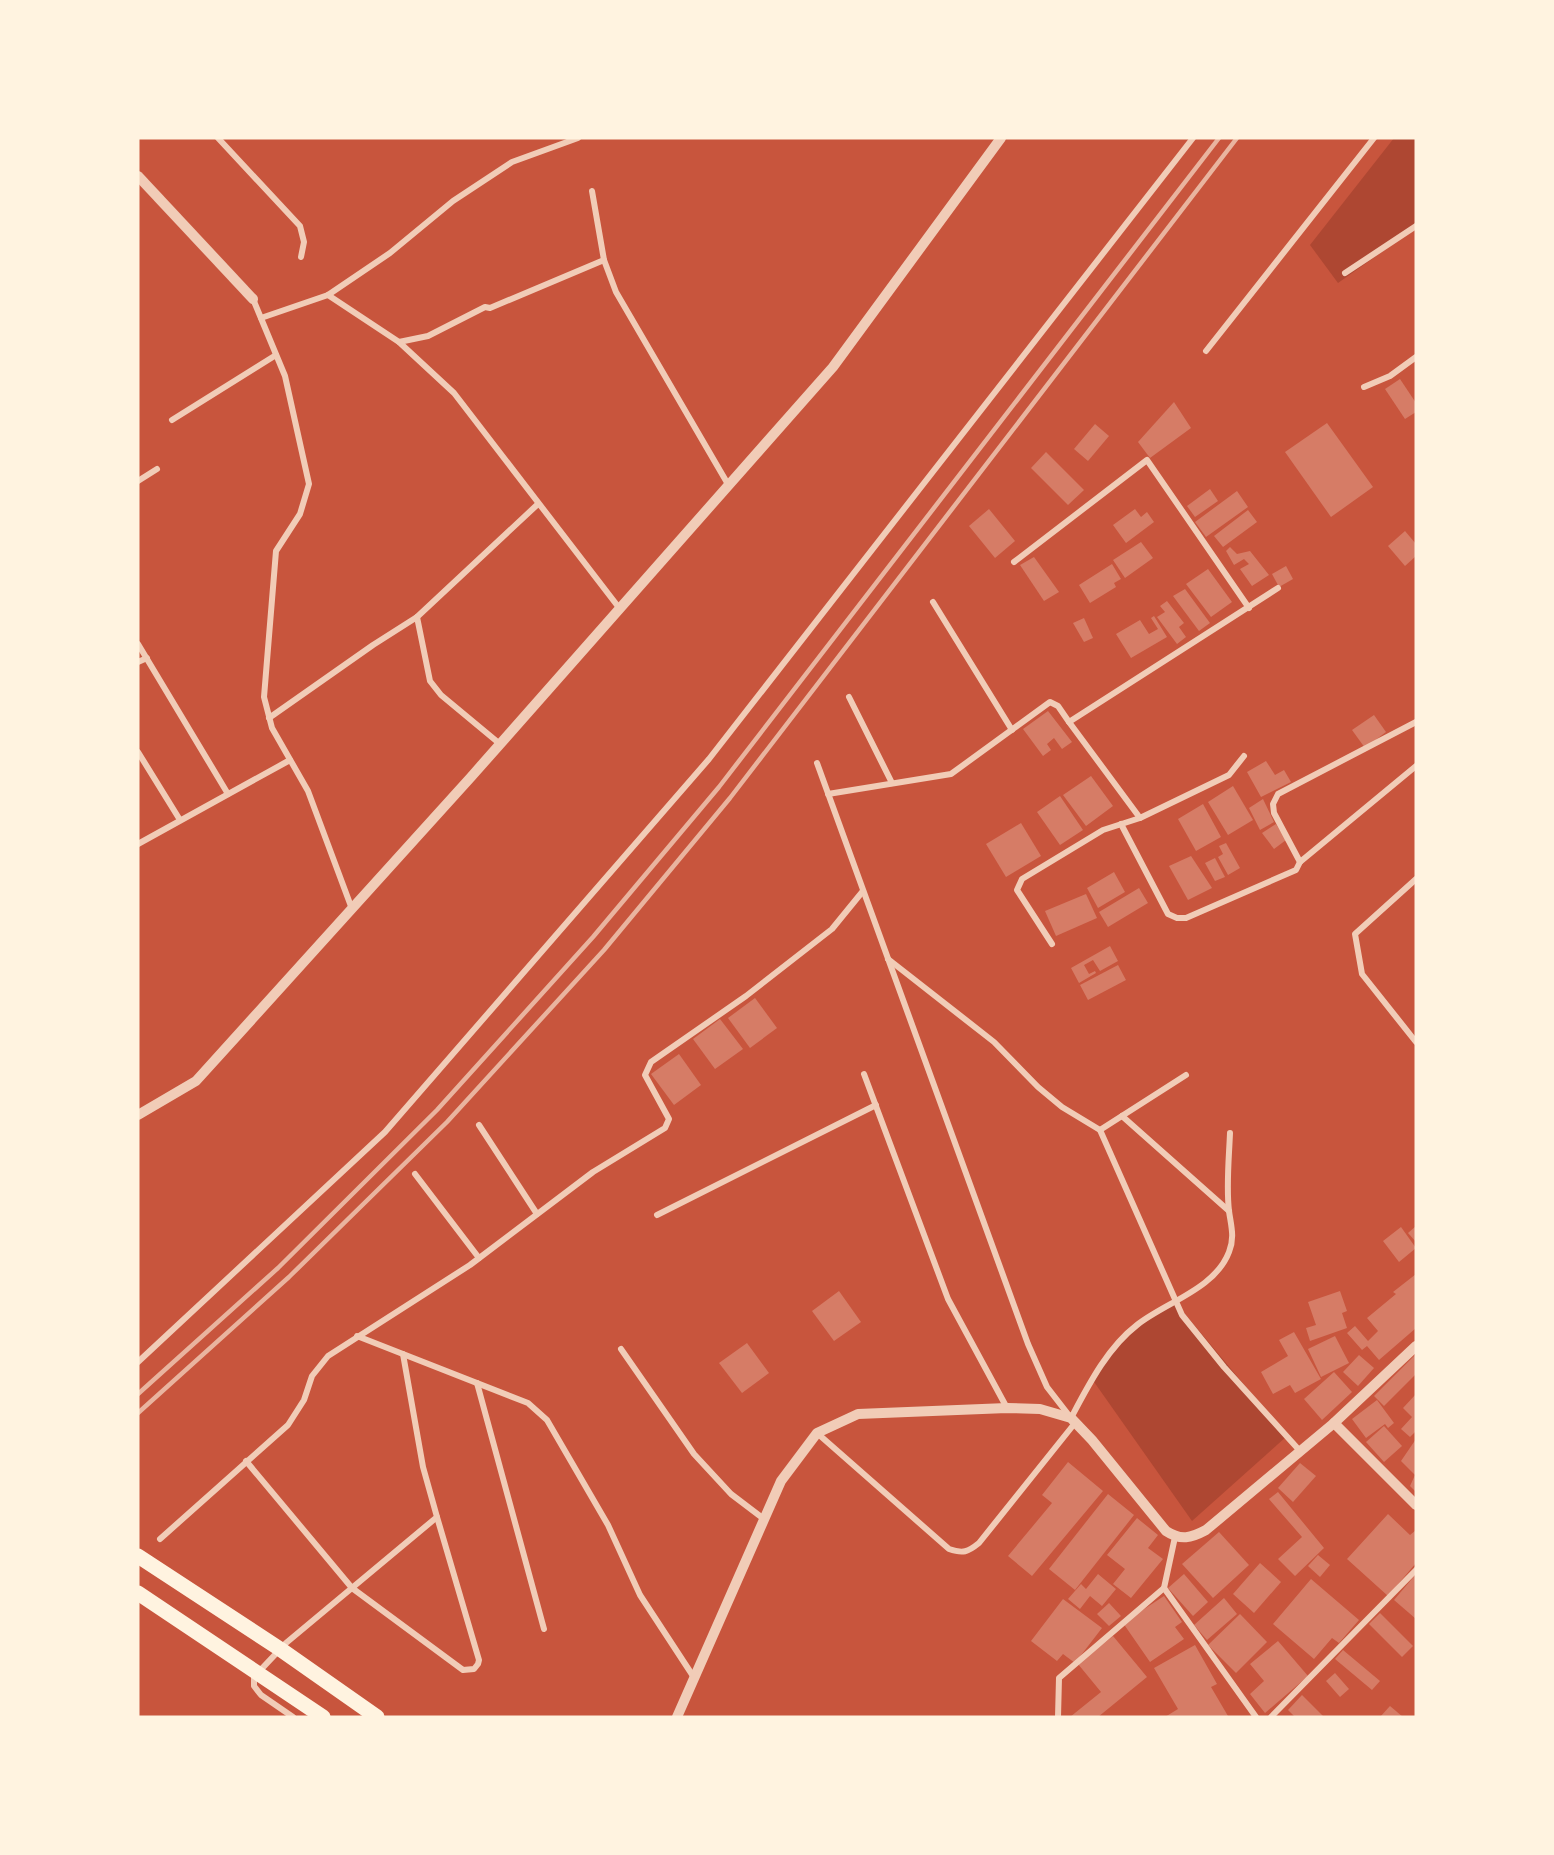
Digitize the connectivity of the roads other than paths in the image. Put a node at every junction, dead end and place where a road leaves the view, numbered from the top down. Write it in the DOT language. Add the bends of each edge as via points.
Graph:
graph roads {
  1 [pos="218,138"];
  2 [pos="1001,138"];
  3 [pos="1193,138"];
  4 [pos="1374,138"];
  5 [pos="573,139"];
  6 [pos="138,176"];
  7 [pos="592,191"];
  8 [pos="1416,226"];
  9 [pos="301,257"];
  10 [pos="604,260"];
  11 [pos="1345,273"];
  12 [pos="328,295"];
  13 [pos="253,299"];
  14 [pos="261,318"];
  15 [pos="399,342"];
  16 [pos="1206,351"];
  17 [pos="276,355"];
  18 [pos="1416,357"];
  19 [pos="1364,387"];
  20 [pos="172,420"];
  21 [pos="157,469"];
  22 [pos="138,481"];
  23 [pos="729,486"];
  24 [pos="538,504"];
  25 [pos="1014,562"];
  26 [pos="1278,588"];
  27 [pos="933,602"];
  28 [pos="1249,608"];
  29 [pos="620,609"];
  30 [pos="417,617"];
  31 [pos="138,644"];
  32 [pos="147,658"];
  33 [pos="138,662"];
  34 [pos="849,697"];
  35 [pos="269,718"];
  36 [pos="1069,722"];
  37 [pos="1416,722"];
  38 [pos="1012,730"];
  39 [pos="500,744"];
  40 [pos="138,752"];
  41 [pos="1244,756"];
  42 [pos="290,760"];
  43 [pos="817,763"];
  44 [pos="1416,766"];
  45 [pos="891,783"];
  46 [pos="228,794"];
  47 [pos="828,794"];
  48 [pos="1140,818"];
  49 [pos="180,820"];
  50 [pos="1121,824"];
  51 [pos="138,844"];
  52 [pos="1300,862"];
  53 [pos="1416,879"];
  54 [pos="863,891"];
  55 [pos="352,909"];
  56 [pos="1052,944"];
  57 [pos="887,959"];
  58 [pos="1416,1042"];
  59 [pos="864,1074"];
  60 [pos="1186,1075"];
  61 [pos="876,1105"];
  62 [pos="138,1115"];
  63 [pos="1122,1116"];
  64 [pos="478,1125"];
  65 [pos="1100,1130"];
  66 [pos="1230,1133"];
  67 [pos="415,1174"];
  68 [pos="1229,1212"];
  69 [pos="537,1214"];
  70 [pos="657,1215"];
  71 [pos="479,1258"];
  72 [pos="1176,1302"];
  73 [pos="357,1336"];
  74 [pos="1416,1346"];
  75 [pos="621,1349"];
  76 [pos="403,1354"];
  77 [pos="138,1362"];
  78 [pos="477,1383"];
  79 [pos="1007,1408"];
  80 [pos="1073,1420"];
  81 [pos="1334,1424"];
  82 [pos="817,1433"];
  83 [pos="1300,1451"];
  84 [pos="246,1461"];
  85 [pos="1416,1505"];
  86 [pos="437,1516"];
  87 [pos="765,1520"];
  88 [pos="1175,1538"];
  89 [pos="160,1539"];
  90 [pos="138,1556"];
  91 [pos="1416,1570"];
  92 [pos="352,1588"];
  93 [pos="1164,1588"];
  94 [pos="138,1593"];
  95 [pos="544,1629"];
  96 [pos="693,1676"];
  97 [pos="293,1717"];
  98 [pos="323,1717"];
  99 [pos="377,1717"];
  100 [pos="677,1717"];
  101 [pos="1058,1717"];
  102 [pos="1256,1717"];
  103 [pos="1271,1717"];
  1 -- 9 [label="street" via="300,226 304,242"];
  2 -- 23 [label="street" via="833,368"];
  3 -- 77 [label="street" via="709,759 385,1132"];
  4 -- 16 [label="street"];
  5 -- 12 [label="street" via="512,162"];
  6 -- 13 [label="street"];
  7 -- 10 [label="street"];
  8 -- 11 [label="street"];
  10 -- 15 [label="street" via="485,307 428,336"];
  10 -- 23 [label="street" via="616,292"];
  12 -- 14 [label="street"];
  12 -- 15 [label="street"];
  13 -- 14 [label="street"];
  14 -- 17 [label="street"];
  15 -- 24 [label="street" via="454,393"];
  17 -- 20 [label="street"];
  17 -- 35 [label="street" via="285,376 309,484 300,514 276,551 264,697"];
  18 -- 19 [label="street" via="1390,376"];
  21 -- 22 [label="street"];
  23 -- 29 [label="street"];
  24 -- 29 [label="street"];
  24 -- 30 [label="street"];
  25 -- 28 [label="street" via="1147,460"];
  26 -- 28 [label="street"];
  27 -- 38 [label="street"];
  28 -- 36 [label="street"];
  29 -- 39 [label="street"];
  30 -- 35 [label="street"];
  30 -- 39 [label="street" via="430,681 441,695"];
  31 -- 32 [label="street"];
  32 -- 33 [label="street"];
  32 -- 46 [label="street"];
  34 -- 45 [label="street"];
  35 -- 42 [label="street"];
  36 -- 38 [label="street" via="1058,705 1050,702"];
  36 -- 48 [label="street"];
  37 -- 52 [label="street" via="1278,794 1274,813"];
  38 -- 45 [label="street" via="951,774"];
  39 -- 55 [label="street"];
  40 -- 49 [label="street"];
  41 -- 48 [label="street" via="1229,775"];
  42 -- 46 [label="street"];
  42 -- 55 [label="street" via="308,791"];
  43 -- 47 [label="street"];
  44 -- 52 [label="street"];
  45 -- 47 [label="street"];
  46 -- 49 [label="street"];
  47 -- 54 [label="street"];
  48 -- 50 [label="street"];
  49 -- 51 [label="street"];
  50 -- 52 [label="street" via="1168,914 1177,918 1186,918 1296,870"];
  50 -- 56 [label="street" via="1103,830 1017,885"];
  53 -- 58 [label="street" via="1355,934 1362,974"];
  54 -- 57 [label="street"];
  54 -- 69 [label="street" via="832,929 746,996 651,1062 645,1076 669,1119 665,1128 593,1172"];
  55 -- 62 [label="street" via="196,1082"];
  57 -- 65 [label="street" via="994,1042 1054,1101"];
  57 -- 80 [label="street" via="1028,1344 1047,1387"];
  59 -- 61 [label="street"];
  60 -- 63 [label="street"];
  61 -- 70 [label="street"];
  61 -- 79 [label="street" via="948,1299"];
  63 -- 65 [label="street"];
  63 -- 68 [label="street"];
  64 -- 69 [label="street"];
  65 -- 72 [label="street"];
  66 -- 68 [label="street"];
  67 -- 71 [label="street"];
  68 -- 72 [label="street" via="1234,1228 1229,1252 1217,1271"];
  69 -- 71 [label="street"];
  71 -- 73 [label="street"];
  72 -- 80 [label="street" via="1136,1325 1118,1344 1092,1379"];
  72 -- 83 [label="street" via="1224,1367"];
  73 -- 76 [label="street"];
  73 -- 84 [label="street" via="319,1365 297,1414"];
  74 -- 81 [label="street"];
  75 -- 87 [label="street" via="694,1454 731,1494"];
  76 -- 78 [label="street"];
  76 -- 86 [label="street" via="423,1467"];
  78 -- 95 [label="street"];
  78 -- 96 [label="street" via="528,1403 547,1420 608,1525 640,1595"];
  79 -- 80 [label="street" via="1040,1409"];
  79 -- 82 [label="street" via="858,1414"];
  80 -- 82 [label="street" via="979,1543 960,1553 949,1549"];
  80 -- 88 [label="street"];
  81 -- 83 [label="street"];
  81 -- 85 [label="street"];
  82 -- 87 [label="street" via="781,1480"];
  83 -- 88 [label="street" via="1206,1530 1186,1539"];
  84 -- 89 [label="street"];
  84 -- 92 [label="street"];
  86 -- 92 [label="street"];
  86 -- 92 [label="street" via="479,1659 474,1668 463,1670"];
  87 -- 96 [label="street"];
  88 -- 93 [label="street"];
  90 -- 99 [label="main road"];
  91 -- 103 [label="street"];
  92 -- 97 [label="street" via="286,1643 254,1677 254,1686 261,1695"];
  93 -- 101 [label="street" via="1059,1678"];
  93 -- 102 [label="street"];
  94 -- 98 [label="main road"];
  96 -- 100 [label="street"];
}
